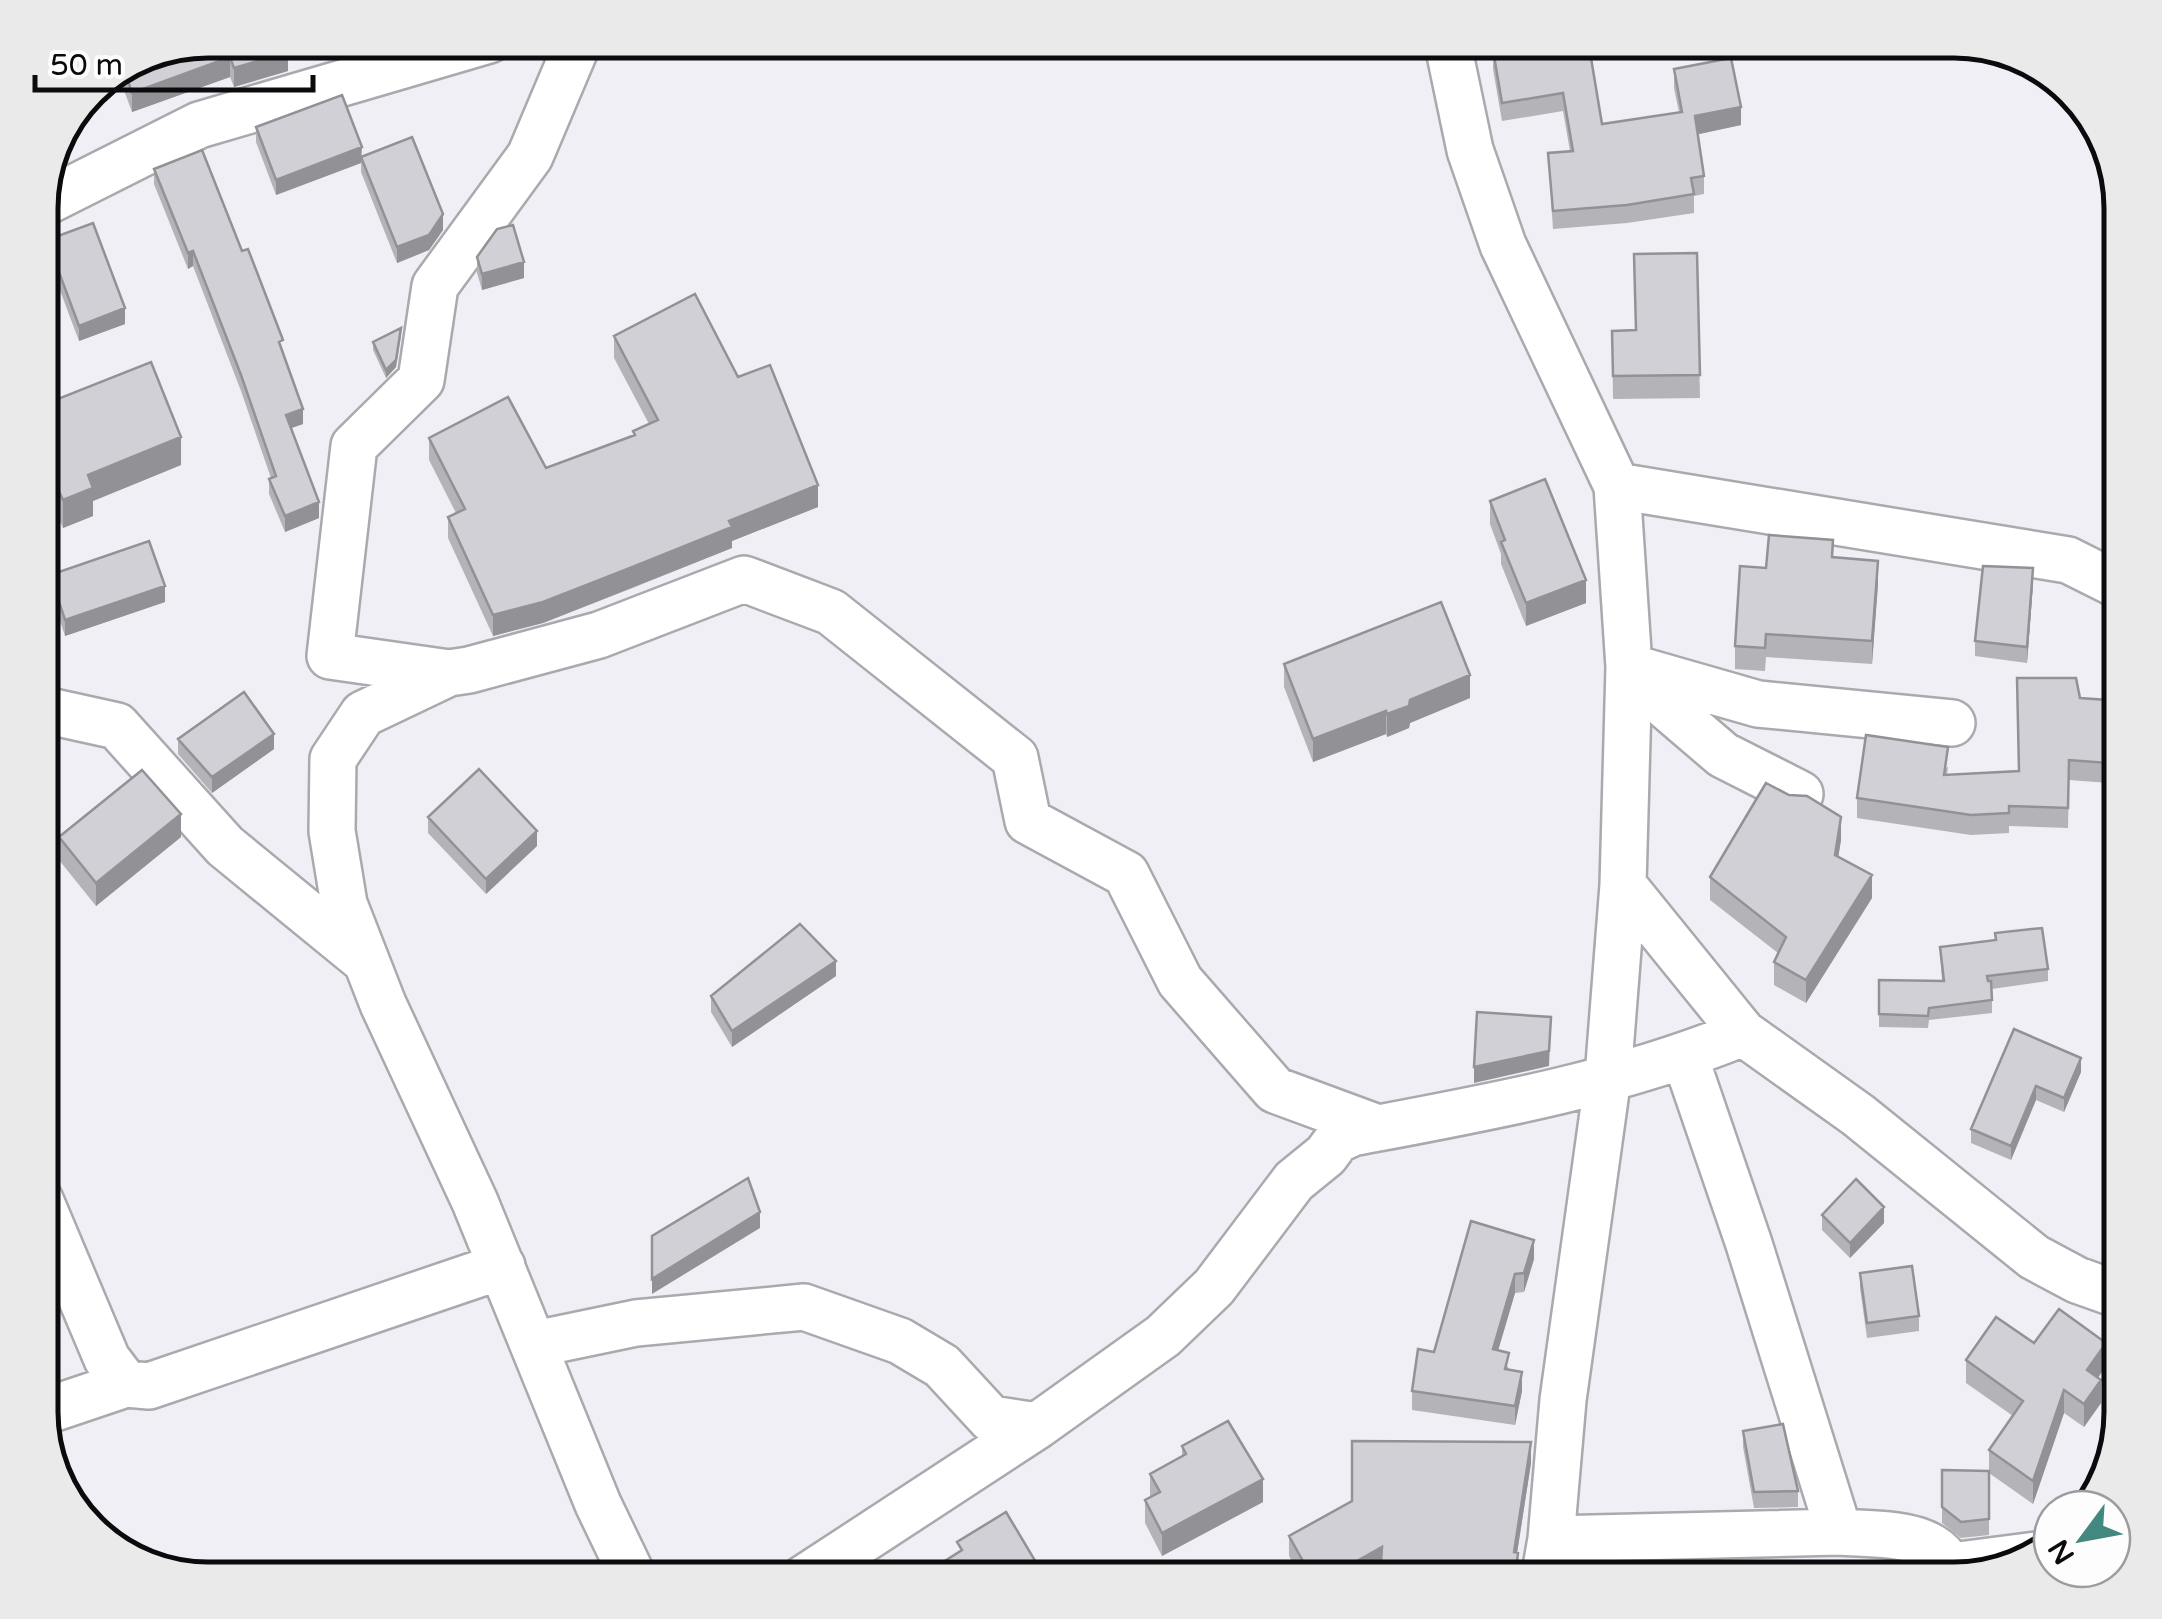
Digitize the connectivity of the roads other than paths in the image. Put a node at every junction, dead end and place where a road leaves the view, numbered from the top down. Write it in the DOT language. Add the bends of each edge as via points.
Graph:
graph roads {
  1 [pos="432,57"];
  2 [pos="571,57"];
  3 [pos="1451,57"];
  4 [pos="58,196"];
  5 [pos="1617,486"];
  6 [pos="2104,577"];
  7 [pos="1629,667"];
  8 [pos="449,672"];
  9 [pos="58,713"];
  10 [pos="1952,723"];
  11 [pos="1800,794"];
  12 [pos="1623,885"];
  13 [pos="367,962"];
  14 [pos="1742,1033"];
  15 [pos="1685,1057"];
  16 [pos="1608,1077"];
  17 [pos="1378,1128"];
  18 [pos="58,1242"];
  19 [pos="502,1266"];
  20 [pos="2104,1289"];
  21 [pos="535,1344"];
  22 [pos="126,1384"];
  23 [pos="58,1408"];
  24 [pos="1037,1426"];
  25 [pos="1839,1532"];
  26 [pos="1547,1559"];
  27 [pos="626,1562"];
  28 [pos="829,1562"];
  29 [pos="1946,1562"];
  1 -- 4 [label="street" via="200,126"];
  2 -- 8 [label="street" via="530,156 435,286 422,380 354,446 330,656"];
  3 -- 5 [label="street" via="1470,150 1504,245"];
  5 -- 6 [label="street" via="2068,560"];
  5 -- 7 [label="street"];
  7 -- 10 [label="street" via="1758,704"];
  7 -- 11 [label="street" via="1723,755"];
  7 -- 12 [label="street"];
  8 -- 13 [label="street" via="363,714 333,759 332,831 344,904"];
  8 -- 17 [label="street" via="599,635 744,579 831,612 1016,758 1028,821 1126,874 1180,981 1276,1090"];
  9 -- 13 [label="street" via="117,726 225,846"];
  12 -- 14 [label="street"];
  12 -- 16 [label="street"];
  13 -- 19 [label="street"];
  14 -- 15 [label="street"];
  14 -- 20 [label="street" via="1858,1115 2034,1257"];
  15 -- 16 [label="street"];
  15 -- 25 [label="street"];
  16 -- 17 [label="street"];
  16 -- 26 [label="street"];
  17 -- 24 [label="street" via="1337,1140 1294,1181 1214,1287 1163,1336"];
  18 -- 22 [label="street" via="108,1359"];
  19 -- 21 [label="street"];
  19 -- 22 [label="street" via="149,1386"];
  21 -- 24 [label="street" via="636,1323 804,1307 900,1342 942,1366 991,1418"];
  21 -- 27 [label="street"];
  22 -- 23 [label="street"];
  24 -- 28 [label="street"];
  25 -- 26 [label="street"];
  25 -- 29 [label="street" via="1912,1538 1938,1548"];
}
